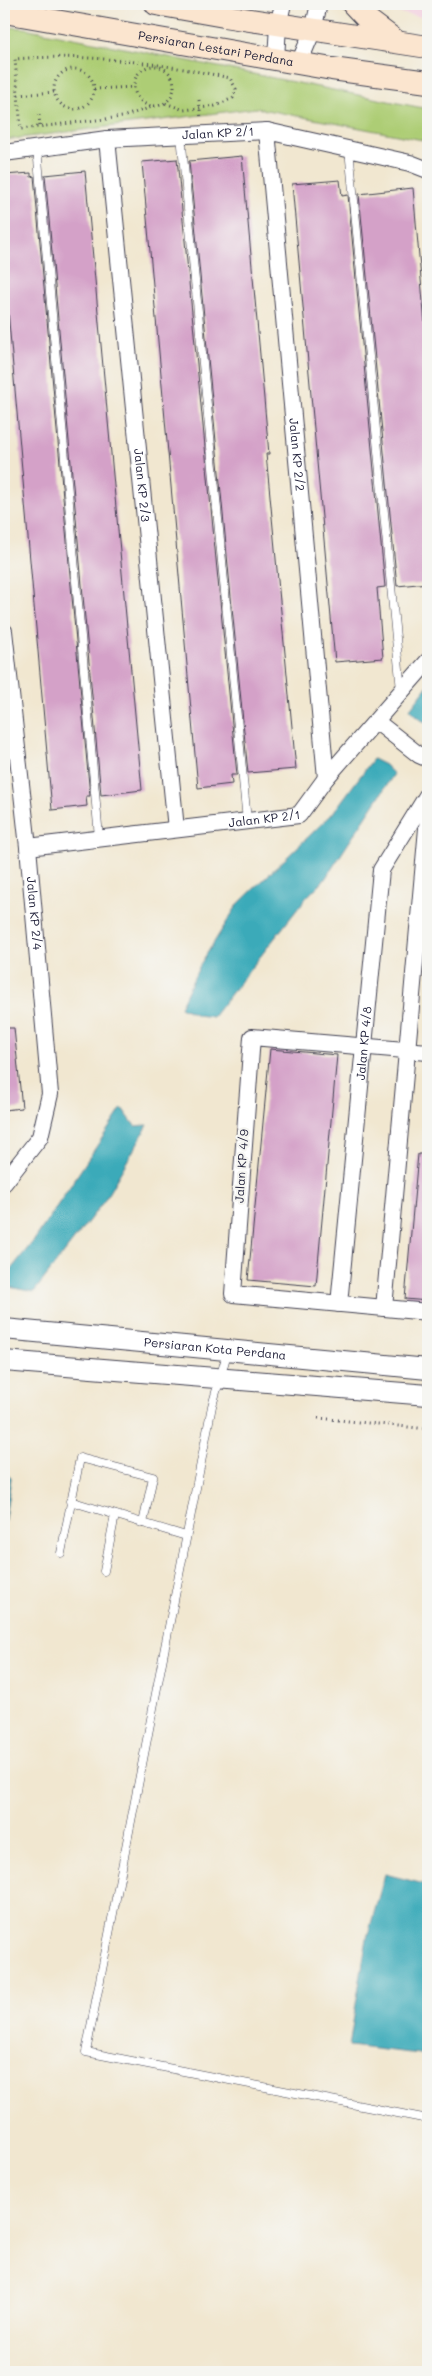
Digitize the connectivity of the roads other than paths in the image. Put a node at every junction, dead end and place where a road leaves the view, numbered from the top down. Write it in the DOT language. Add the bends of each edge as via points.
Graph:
graph roads {
  1 [pos="156,4"];
  2 [pos="247,4"];
  3 [pos="318,4"];
  4 [pos="353,4"];
  5 [pos="15,9"];
  6 [pos="280,14"];
  7 [pos="224,16"];
  8 [pos="312,30"];
  9 [pos="400,43"];
  10 [pos="428,47"];
  11 [pos="276,59"];
  12 [pos="298,63"];
  13 [pos="428,82"];
  14 [pos="267,131"];
  15 [pos="181,135"];
  16 [pos="107,139"];
  17 [pos="37,148"];
  18 [pos="349,149"];
  19 [pos="4,153"];
  20 [pos="428,170"];
  21 [pos="4,631"];
  22 [pos="428,661"];
  23 [pos="401,693"];
  24 [pos="377,722"];
  25 [pos="428,759"];
  26 [pos="326,778"];
  27 [pos="428,794"];
  28 [pos="428,817"];
  29 [pos="247,821"];
  30 [pos="176,830"];
  31 [pos="99,837"];
  32 [pos="28,847"];
  33 [pos="364,1046"];
  34 [pos="406,1050"];
  35 [pos="428,1052"];
  36 [pos="4,1183"];
  37 [pos="339,1304"];
  38 [pos="384,1308"];
  39 [pos="428,1312"];
  40 [pos="4,1328"];
  41 [pos="228,1350"];
  42 [pos="4,1361"];
  43 [pos="428,1369"];
  44 [pos="221,1377"];
  45 [pos="428,1394"];
  46 [pos="70,1501"];
  47 [pos="115,1515"];
  48 [pos="143,1523"];
  49 [pos="186,1536"];
  50 [pos="61,1553"];
  51 [pos="104,1571"];
  52 [pos="428,2119"];
  1 -- 7 [label="main road"];
  2 -- 7 [label="main road"];
  3 -- 8 [label="street"];
  4 -- 9 [label="main road" via="368,20"];
  5 -- 11 [label="main road, Persiaran Lestari Perdana"];
  6 -- 7 [label="main road"];
  6 -- 8 [label="main road"];
  6 -- 11 [label="street"];
  8 -- 9 [label="main road"];
  8 -- 12 [label="street"];
  9 -- 10 [label="main road"];
  11 -- 12 [label="main road, Persiaran Lestari Perdana"];
  12 -- 13 [label="main road, Persiaran Lestari Perdana"];
  14 -- 15 [label="street, Jalan KP 2/1"];
  14 -- 18 [label="street, Jalan KP 2/1"];
  14 -- 26 [label="street, Jalan KP 2/2"];
  15 -- 16 [label="street, Jalan KP 2/1"];
  15 -- 29 [label="lane"];
  16 -- 17 [label="street, Jalan KP 2/1"];
  16 -- 30 [label="street, Jalan KP 2/3"];
  17 -- 19 [label="street, Jalan KP 2/1"];
  17 -- 31 [label="lane"];
  18 -- 20 [label="street, Jalan KP 2/1"];
  18 -- 23 [label="lane"];
  21 -- 32 [label="street, Jalan KP 2/4"];
  22 -- 23 [label="street, Jalan KP 2/1"];
  23 -- 24 [label="street, Jalan KP 2/1"];
  24 -- 25 [label="street"];
  24 -- 26 [label="street, Jalan KP 2/1"];
  26 -- 29 [label="street, Jalan KP 2/1" via="299,815"];
  27 -- 33 [label="street, Jalan KP 4/8" via="381,870"];
  28 -- 34 [label="street"];
  29 -- 30 [label="street, Jalan KP 2/1"];
  30 -- 31 [label="street, Jalan KP 2/1"];
  31 -- 32 [label="street, Jalan KP 2/1"];
  32 -- 36 [label="street, Jalan KP 2/4" via="50,1094 40,1137"];
  33 -- 34 [label="street"];
  33 -- 37 [label="street, Jalan KP 4/8"];
  33 -- 37 [label="street, Jalan KP 4/9" via="252,1037 233,1294"];
  34 -- 35 [label="street"];
  34 -- 38 [label="street"];
  37 -- 38 [label="street"];
  38 -- 39 [label="street"];
  40 -- 41 [label="street, Persiaran Kota Perdana"];
  41 -- 43 [label="street, Persiaran Kota Perdana"];
  41 -- 44 [label="lane"];
  42 -- 44 [label="street"];
  44 -- 45 [label="street"];
  44 -- 49 [label="lane" via="212,1406"];
  46 -- 47 [label="lane"];
  46 -- 48 [label="lane" via="80,1458 153,1477"];
  46 -- 50 [label="lane"];
  47 -- 48 [label="lane"];
  47 -- 51 [label="lane"];
  48 -- 49 [label="lane"];
  49 -- 52 [label="lane" via="86,2052"];
}
